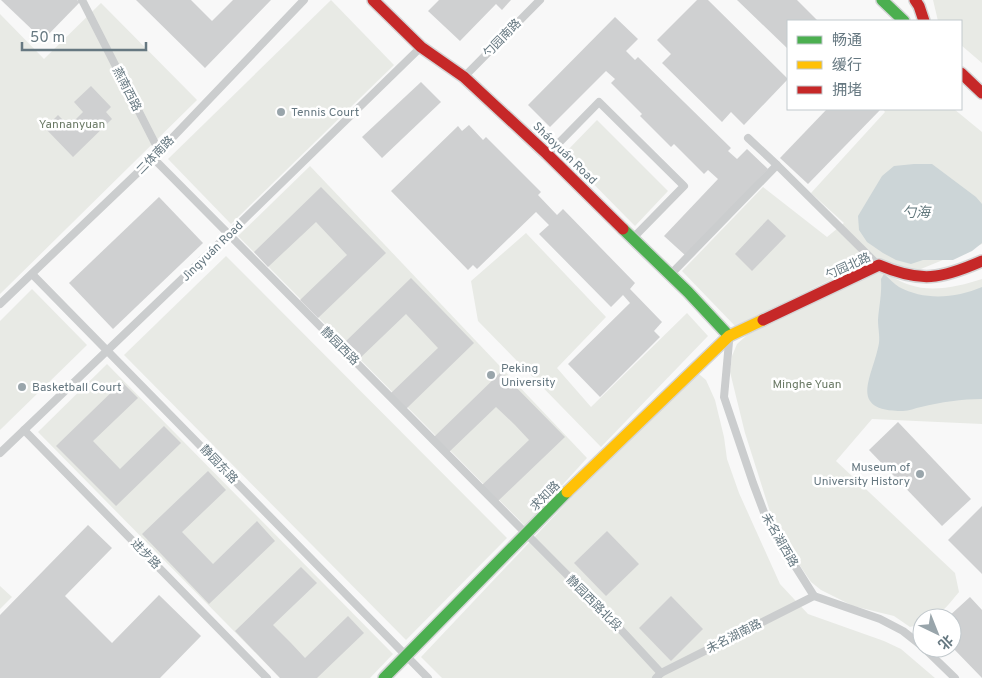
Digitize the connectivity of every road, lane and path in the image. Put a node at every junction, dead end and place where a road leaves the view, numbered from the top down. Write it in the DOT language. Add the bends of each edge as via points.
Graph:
graph roads {
  1 [pos="82,0"];
  2 [pos="304,0"];
  3 [pos="373,0"];
  4 [pos="540,0"];
  5 [pos="882,0"];
  6 [pos="915,0"];
  7 [pos="903,20"];
  8 [pos="924,20"];
  9 [pos="421,47"];
  10 [pos="962,75"];
  11 [pos="464,77"];
  12 [pos="982,93"];
  13 [pos="748,138"];
  14 [pos="547,154"];
  15 [pos="156,155"];
  16 [pos="777,165"];
  17 [pos="230,234"];
  18 [pos="633,238"];
  19 [pos="982,261"];
  20 [pos="879,265"];
  21 [pos="32,274"];
  22 [pos="670,274"];
  23 [pos="0,304"];
  24 [pos="730,336"];
  25 [pos="107,350"];
  26 [pos="24,430"];
  27 [pos="0,452"];
  28 [pos="526,535"];
  29 [pos="814,596"];
  30 [pos="912,638"];
  31 [pos="405,655"];
  32 [pos="934,658"];
  33 [pos="658,675"];
  34 [pos="267,678"];
  35 [pos="384,678"];
  36 [pos="428,678"];
  37 [pos="955,678"];
  1 -- 15 [label="lane, 燕南西路"];
  2 -- 15 [label="lane, 二体南路"];
  3 -- 9 [label="street, Sháoyuán Road"];
  4 -- 11 [label="lane, 勺园南路"];
  5 -- 7 [label="street"];
  6 -- 8 [label="street"];
  9 -- 11 [label="street, Sháoyuán Road"];
  9 -- 17 [label="lane, Jìngyuán Road"];
  10 -- 12 [label="street"];
  11 -- 14 [label="street, Sháoyuán Road"];
  13 -- 16 [label="lane"];
  14 -- 18 [label="street, Sháoyuán Road"];
  14 -- 18 [label="lane" via="599,102 684,186"];
  15 -- 17 [label="lane, 静园西路"];
  15 -- 21 [label="lane, 二体南路"];
  16 -- 20 [label="lane"];
  16 -- 22 [label="lane"];
  17 -- 25 [label="lane, Jìngyuán Road"];
  17 -- 28 [label="lane, 静园西路"];
  18 -- 22 [label="street, Sháoyuán Road"];
  19 -- 20 [label="street, 勺园北路" via="962,270 920,279 896,274"];
  20 -- 24 [label="street, 勺园北路"];
  21 -- 23 [label="lane, 二体南路"];
  21 -- 25 [label="lane, 静园东路"];
  22 -- 24 [label="street, Sháoyuán Road"];
  24 -- 28 [label="street, 求知路"];
  24 -- 29 [label="lane, 未名湖西路" via="724,397 768,523"];
  25 -- 26 [label="lane, Jìngyuán Road"];
  25 -- 31 [label="lane, 静园东路"];
  26 -- 27 [label="lane, Jìngyuán Road"];
  26 -- 34 [label="lane, 进步路"];
  28 -- 31 [label="street, 求知路"];
  28 -- 33 [label="lane, 静园西路北段"];
  29 -- 30 [label="lane" via="880,619"];
  29 -- 33 [label="lane, 未名湖南路"];
  31 -- 35 [label="street, 求知路"];
  31 -- 36 [label="lane, 静园东路"];
  32 -- 37 [label="lane"];
}
